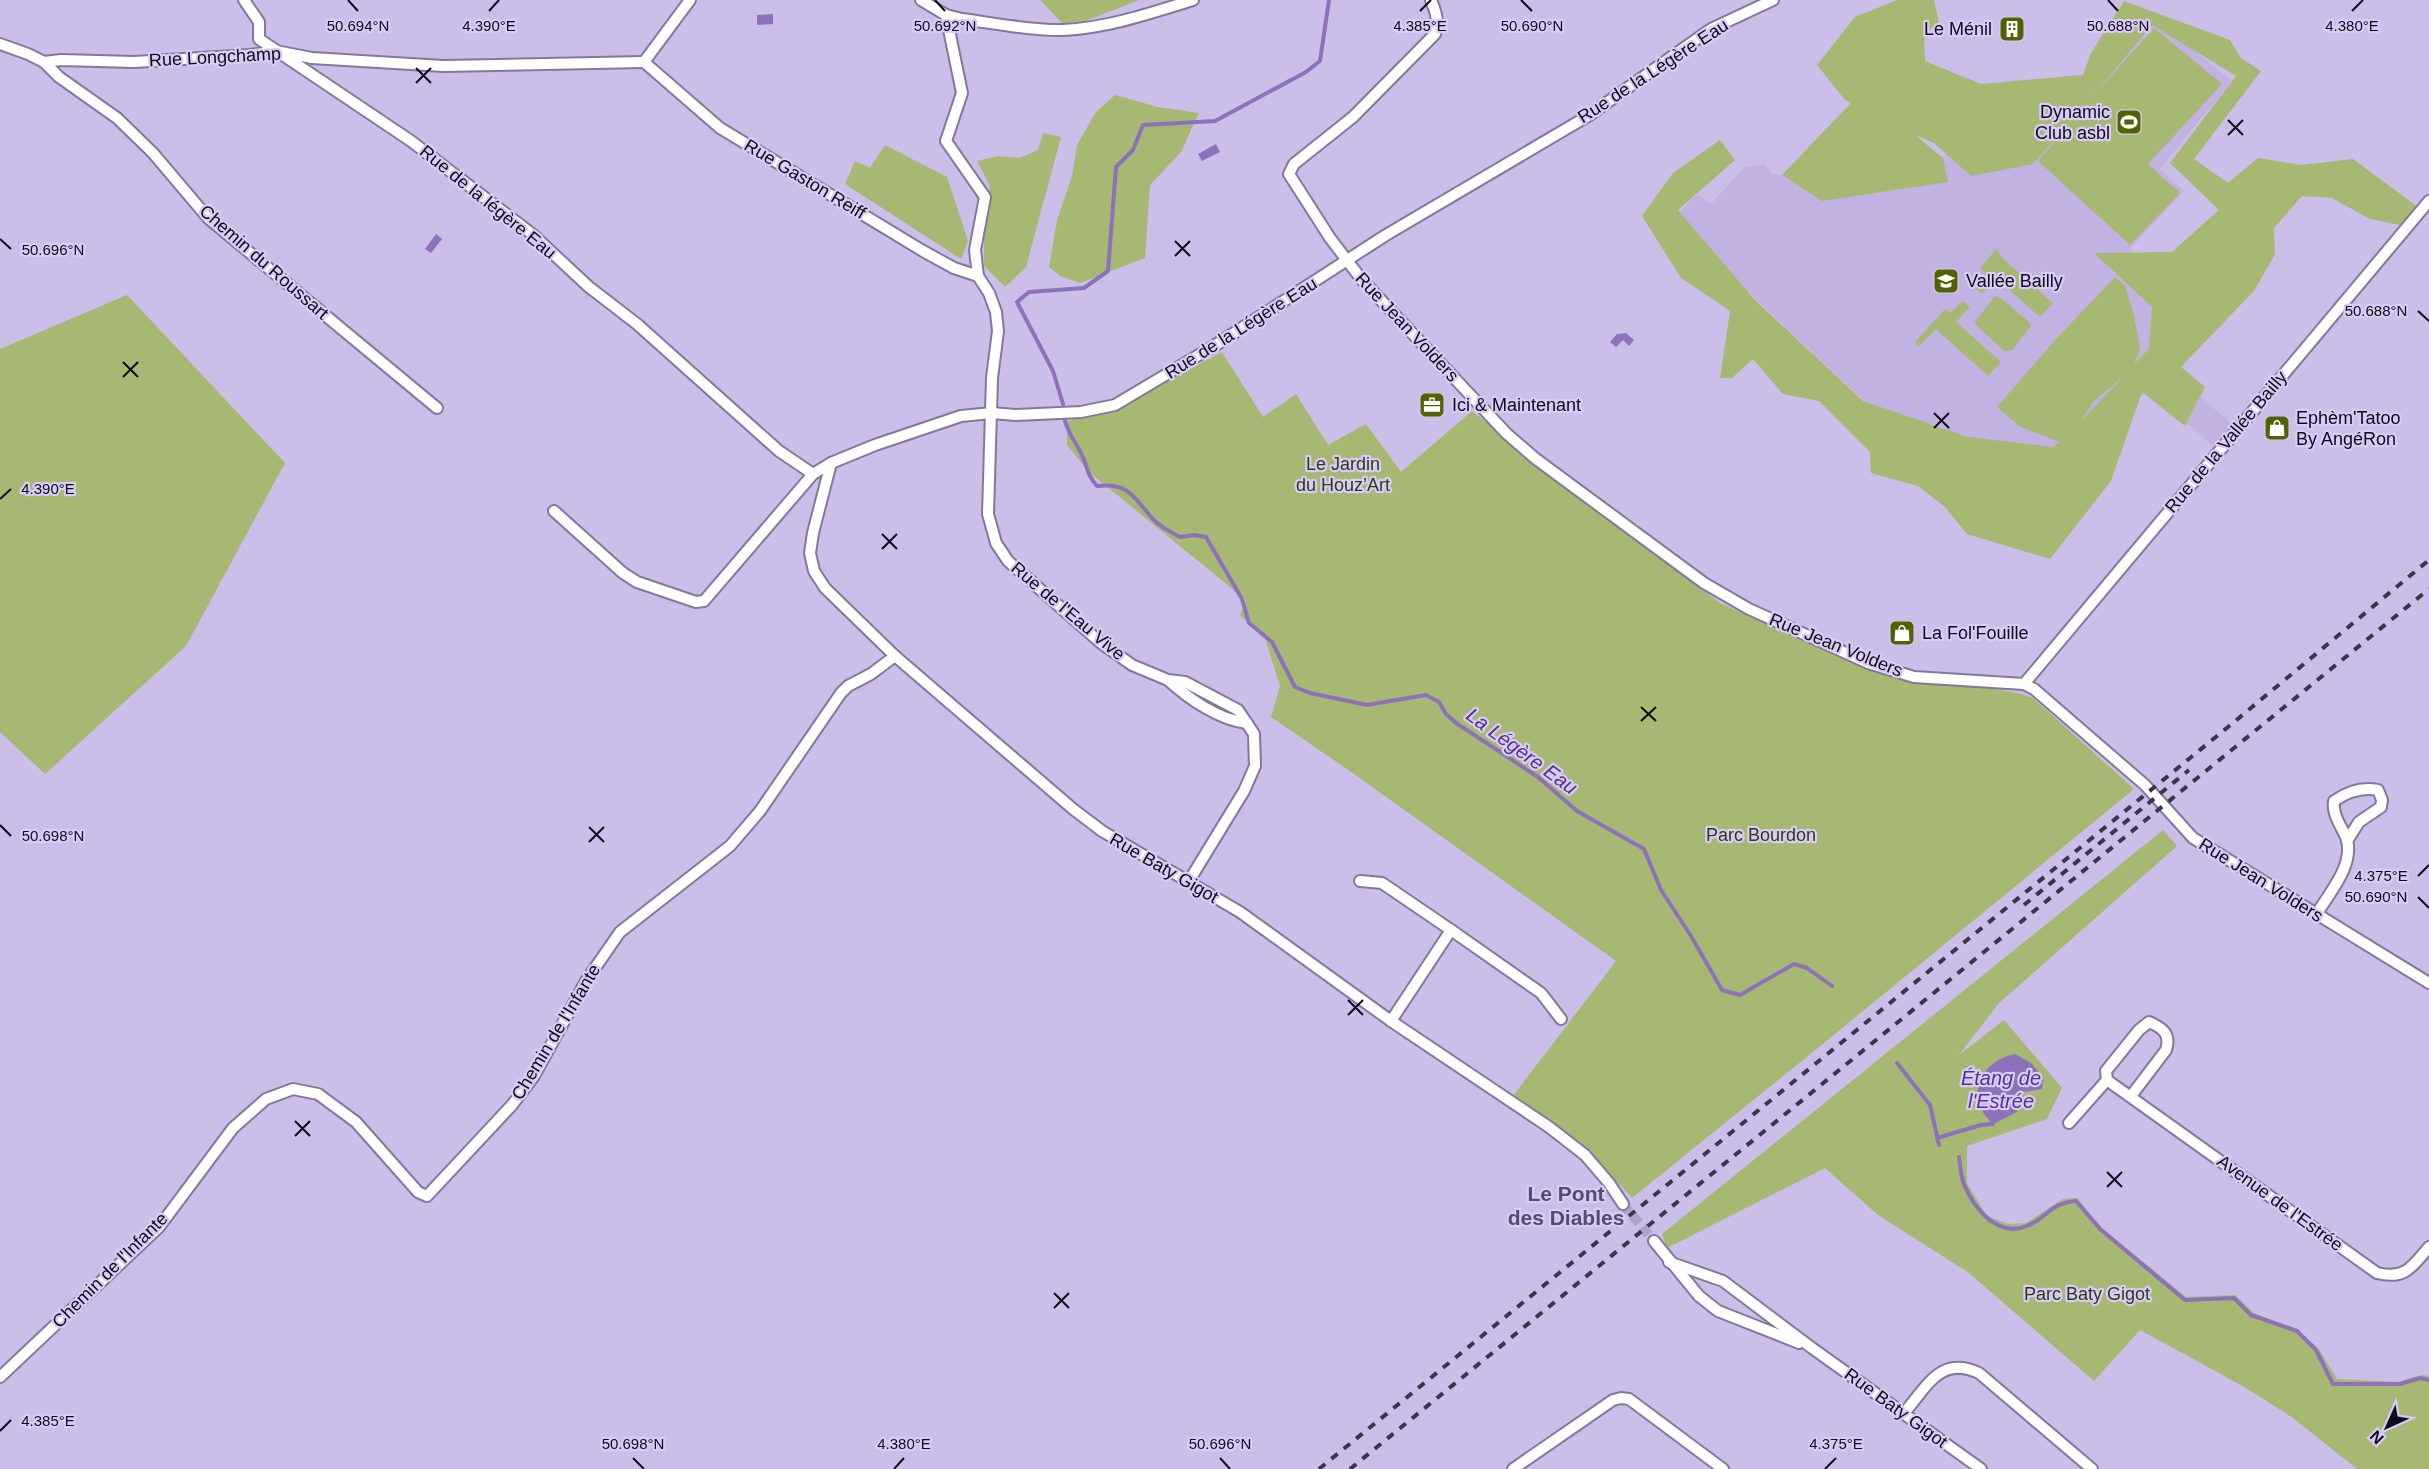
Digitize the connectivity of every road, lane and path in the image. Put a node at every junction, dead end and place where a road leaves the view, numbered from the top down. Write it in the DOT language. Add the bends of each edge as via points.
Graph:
graph roads {
  1 [pos="244,0"];
  2 [pos="690,0"];
  3 [pos="921,0"];
  4 [pos="1193,0"];
  5 [pos="1431,0"];
  6 [pos="1773,0"];
  7 [pos="946,15"];
  8 [pos="0,44"];
  9 [pos="276,51"];
  10 [pos="44,62"];
  11 [pos="644,62"];
  12 [pos="2429,201"];
  13 [pos="1348,261"];
  14 [pos="978,276"];
  15 [pos="436,408"];
  16 [pos="992,413"];
  17 [pos="831,464"];
  18 [pos="813,474"];
  19 [pos="554,511"];
  20 [pos="895,656"];
  21 [pos="2024,684"];
  22 [pos="2347,841"];
  23 [pos="1189,881"];
  24 [pos="1360,881"];
  25 [pos="2316,915"];
  26 [pos="1451,930"];
  27 [pos="2429,983"];
  28 [pos="1561,1019"];
  29 [pos="1391,1021"];
  30 [pos="2107,1080"];
  31 [pos="2131,1096"];
  32 [pos="2069,1123"];
  33 [pos="1623,1204"];
  34 [pos="1654,1241"];
  35 [pos="2429,1247"];
  36 [pos="1669,1262"];
  37 [pos="1812,1348"];
  38 [pos="0,1377"];
  39 [pos="1904,1413"];
  40 [pos="1514,1469"];
  41 [pos="1722,1469"];
  42 [pos="1981,1469"];
  43 [pos="2092,1469"];
  1 -- 9 [label="street, Rue de la légère Eau" via="259,22 259,39"];
  2 -- 11 [label="street"];
  3 -- 7 [label="street"];
  4 -- 7 [label="street" via="1089,28 1060,30"];
  5 -- 13 [label="street, Rue Jean Volders" via="1437,15 1435,34 1353,117 1290,169 1289,174"];
  6 -- 13 [label="street, Rue de la Légère Eau" via="1711,29 1588,116"];
  7 -- 14 [label="street" via="962,93 946,141 985,197 975,250"];
  8 -- 10 [label="street, Rue Longchamp"];
  9 -- 10 [label="street, Rue Longchamp" via="134,62"];
  9 -- 11 [label="street, Rue Longchamp" via="312,58 443,66"];
  9 -- 18 [label="street, Rue de la légère Eau" via="444,166 532,234 779,451"];
  10 -- 15 [label="street, Chemin du Roussart" via="117,118 153,153 208,218"];
  11 -- 14 [label="street, Rue Gaston Reiff" via="720,129 923,251"];
  12 -- 21 [label="street, Rue de la Vallée Bailly"];
  13 -- 16 [label="street, Rue de la Légère Eau" via="1115,405 1081,412"];
  13 -- 21 [label="street, Rue Jean Volders" via="1507,434 1704,583 1749,609 1868,663 1902,674 1926,679"];
  14 -- 16 [label="street, Rue de l'Eau Vive" via="996,312 998,331"];
  16 -- 17 [label="street, Rue de la Légère Eau" via="961,416"];
  16 -- 23 [label="street, Rue de l'Eau Vive" via="988,514 996,543 1008,561 1101,643 1132,665 1168,680 1185,682 1238,710 1254,734 1255,766 1244,791"];
  17 -- 18 [label="street, Rue de la Légère Eau"];
  17 -- 20 [label="street, Rue Baty Gigot" via="813,533 810,553 814,571 825,588"];
  18 -- 19 [label="street" via="709,597 696,602 630,578"];
  20 -- 23 [label="street, Rue Baty Gigot" via="1073,809 1102,831"];
  20 -- 38 [label="street, Chemin de l'Infante" via="841,693 760,811 730,846 620,932 585,981 534,1076 427,1197 418,1192 356,1122 318,1094 292,1089 266,1099 233,1128 159,1227"];
  21 -- 25 [label="street, Rue Jean Volders" via="2042,694 2145,785 2193,838"];
  22 -- 22 [label="street" via="2334,801 2367,788 2378,790 2381,807 2359,822"];
  22 -- 25 [label="street" via="2344,870"];
  23 -- 29 [label="street, Rue Baty Gigot" via="1240,912"];
  24 -- 26 [label="street" via="1382,883"];
  25 -- 27 [label="street, Rue Jean Volders"];
  26 -- 28 [label="street" via="1541,993"];
  26 -- 29 [label="street"];
  29 -- 33 [label="street, Rue Baty Gigot" via="1585,1155"];
  30 -- 31 [label="street, Avenue de l'Estrée"];
  30 -- 31 [label="street" via="2106,1071 2139,1030 2149,1022 2159,1026 2169,1042 2166,1050"];
  30 -- 32 [label="street"];
  31 -- 35 [label="street, Avenue de l'Estrée" via="2377,1273 2400,1275"];
  34 -- 36 [label="street, Rue Baty Gigot"];
  36 -- 37 [label="street, Rue Baty Gigot" via="1723,1281"];
  36 -- 37 [label="street, Rue Baty Gigot" via="1718,1311"];
  37 -- 39 [label="street, Rue Baty Gigot"];
  39 -- 42 [label="street, Rue Baty Gigot"];
  39 -- 43 [label="street" via="1942,1371 1959,1366 1969,1368"];
  40 -- 41 [label="street" via="1621,1398 1629,1399"];
}
